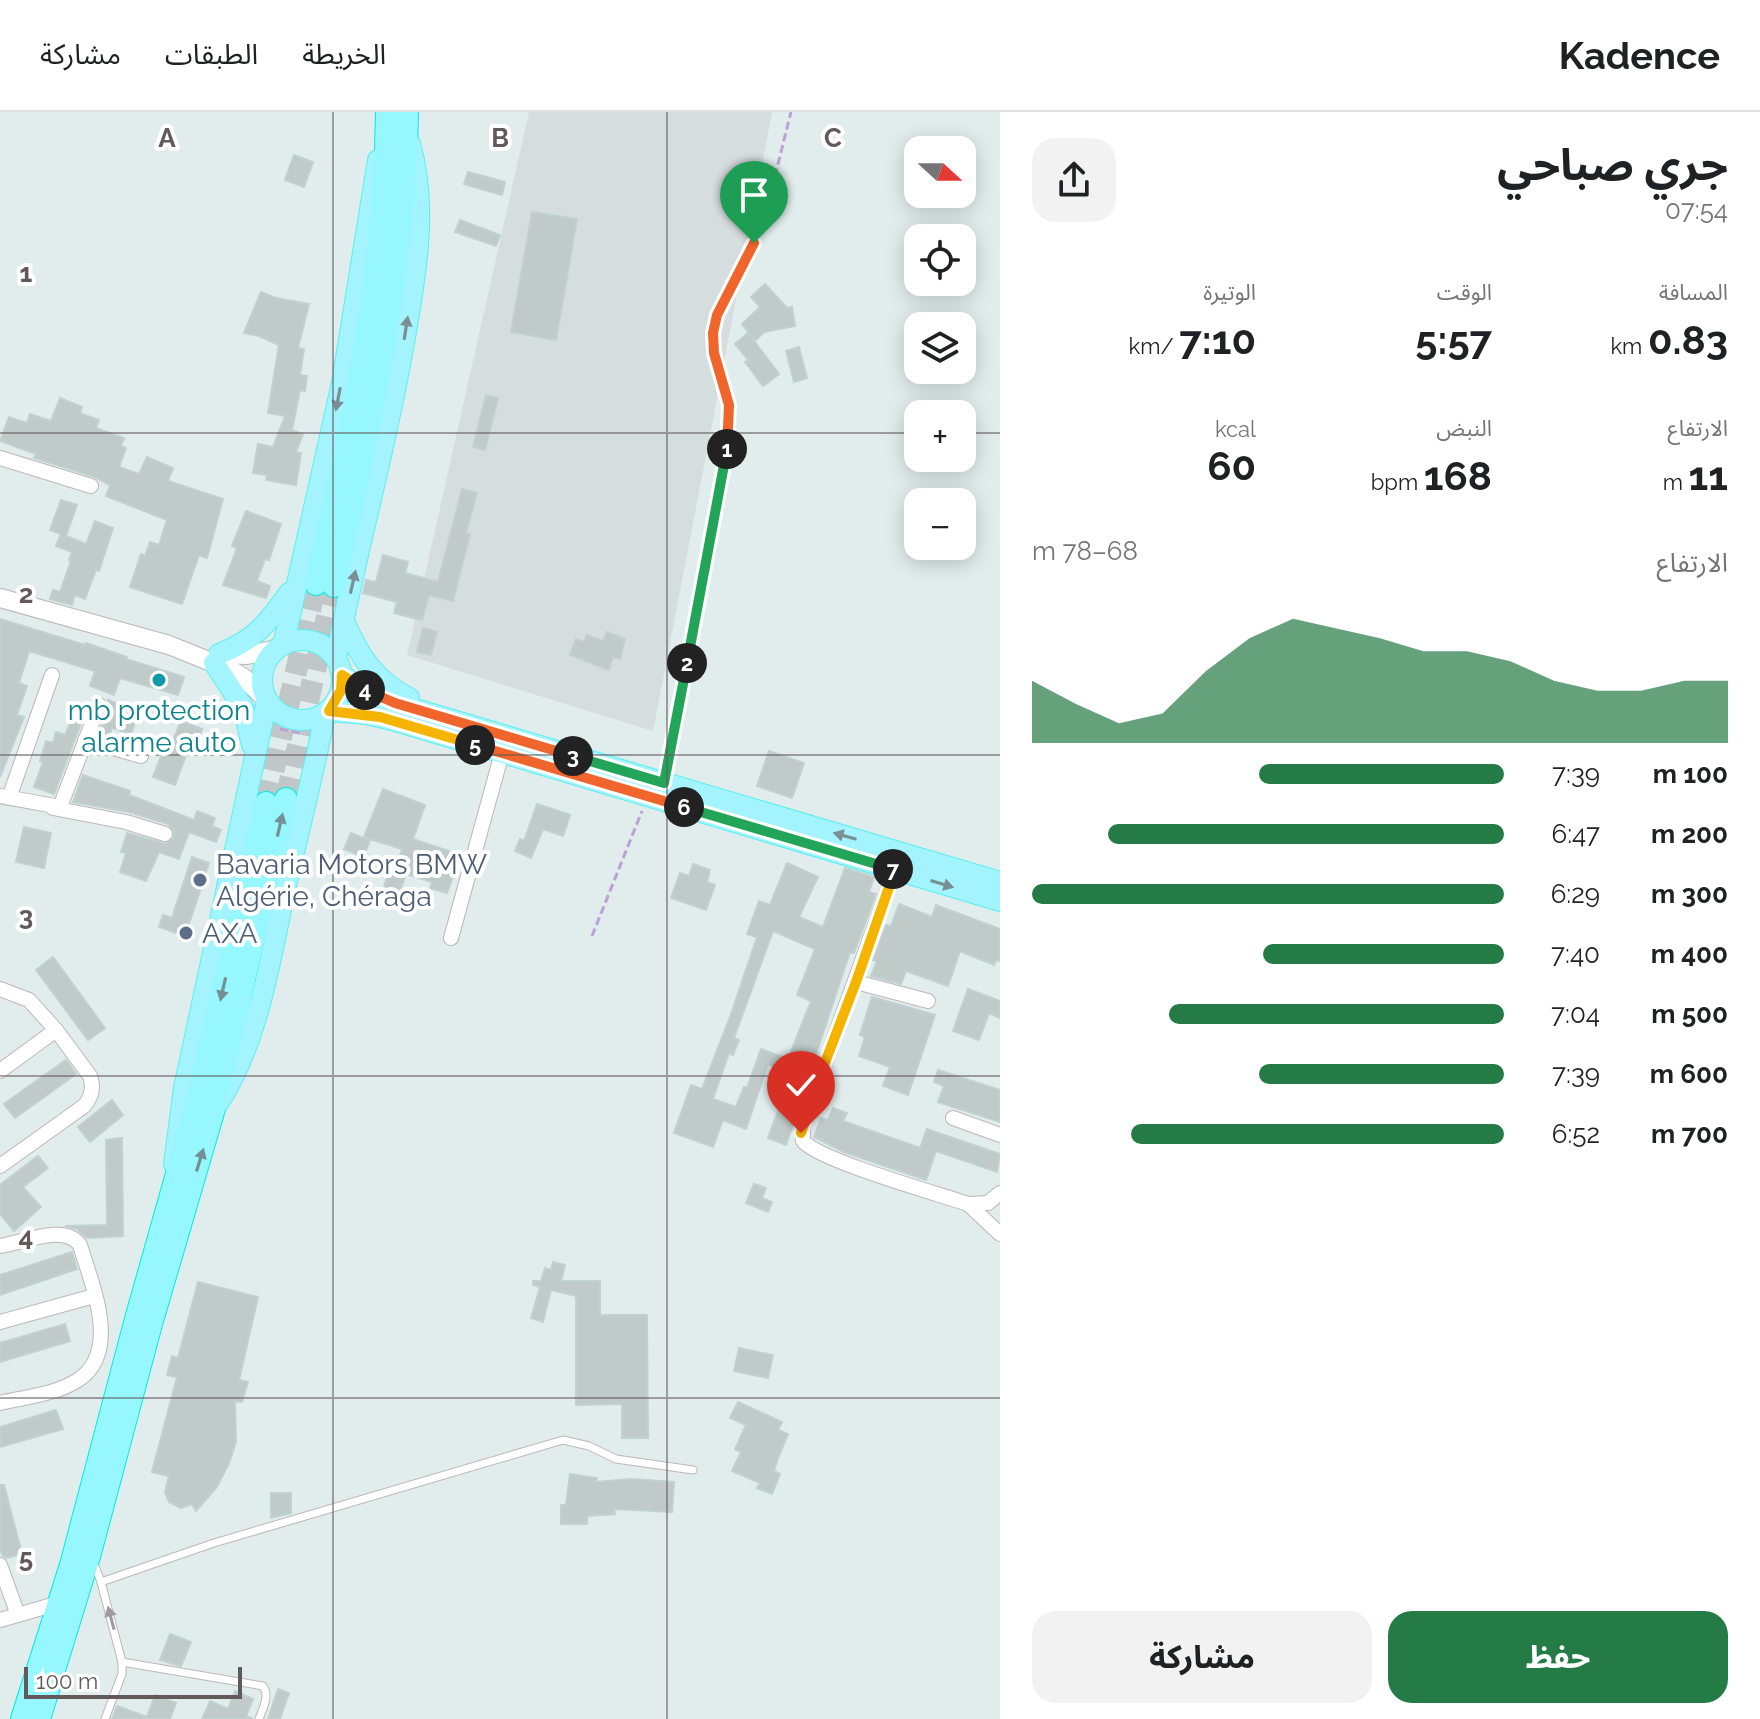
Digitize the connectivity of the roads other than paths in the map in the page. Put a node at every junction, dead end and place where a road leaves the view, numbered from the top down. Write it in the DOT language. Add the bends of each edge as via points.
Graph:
graph roads {
  1 [pos="397,121"];
  2 [pos="0,458"];
  3 [pos="91,486"];
  4 [pos="316,584"];
  5 [pos="0,598"];
  6 [pos="344,621"];
  7 [pos="279,646"];
  8 [pos="217,658"];
  9 [pos="339,667"];
  10 [pos="52,675"];
  11 [pos="266,700"];
  12 [pos="99,705"];
  13 [pos="327,712"];
  14 [pos="448,719"];
  15 [pos="85,740"];
  16 [pos="502,753"];
  17 [pos="141,756"];
  18 [pos="253,763"];
  19 [pos="656,790"];
  20 [pos="5,797"];
  21 [pos="53,808"];
  22 [pos="165,834"];
  23 [pos="895,870"];
  24 [pos="1000,882"];
  25 [pos="1000,901"];
  26 [pos="451,938"];
  27 [pos="856,982"];
  28 [pos="0,989"];
  29 [pos="928,1001"];
  30 [pos="56,1030"];
  31 [pos="0,1071"];
  32 [pos="214,1109"];
  33 [pos="953,1118"];
  34 [pos="1000,1135"];
  35 [pos="0,1166"];
  36 [pos="174,1189"];
  37 [pos="1000,1193"];
  38 [pos="968,1204"];
  39 [pos="1000,1234"];
  40 [pos="0,1246"];
  41 [pos="94,1296"];
  42 [pos="0,1322"];
  43 [pos="0,1403"];
  44 [pos="693,1470"];
  45 [pos="90,1553"];
  46 [pos="0,1565"];
  47 [pos="101,1582"];
  48 [pos="59,1603"];
  49 [pos="18,1615"];
  50 [pos="0,1620"];
  51 [pos="122,1662"];
  52 [pos="22,1719"];
  53 [pos="39,1719"];
  54 [pos="105,1719"];
  55 [pos="259,1719"];
  1 -- 4 [label="highway" via="374,301"];
  6 -- 1 [label="main road, one-way" via="413,288 420,193 415,162"];
  2 -- 3 [label="street"];
  4 -- 7 [label="main road"];
  4 -- 8 [label="main road"];
  5 -- 8 [label="main road"];
  6 -- 9 [label="main road"];
  6 -- 14 [label="main road" via="360,655 380,680"];
  7 -- 8 [label="main road"];
  7 -- 9 [label="main road" via="307,639 318,643"];
  7 -- 11 [label="main road" via="265,668"];
  8 -- 11 [label="main road"];
  8 -- 18 [label="main road" via="243,707"];
  9 -- 13 [label="main road" via="341,690"];
  9 -- 14 [label="main road" via="373,694"];
  10 -- 20 [label="street"];
  11 -- 13 [label="main road" via="275,711 300,721"];
  11 -- 18 [label="main road"];
  12 -- 15 [label="street"];
  13 -- 16 [label="main road" via="380,717"];
  13 -- 32 [label="main road" via="255,1015 241,1062"];
  14 -- 19 [label="main road"];
  15 -- 17 [label="street"];
  15 -- 21 [label="street" via="60,807"];
  16 -- 19 [label="main road"];
  16 -- 26 [label="street"];
  18 -- 36 [label="main road" via="184,1088"];
  19 -- 23 [label="main road"];
  24 -- 19 [label="main road, one-way"];
  20 -- 21 [label="street"];
  21 -- 22 [label="street"];
  23 -- 25 [label="main road, one-way"];
  23 -- 27 [label="street"];
  27 -- 29 [label="street"];
  27 -- 38 [label="street" via="803,1124 803,1141 809,1149"];
  28 -- 30 [label="street" via="29,1000"];
  30 -- 31 [label="street"];
  30 -- 35 [label="street" via="90,1076 89,1100"];
  32 -- 36 [label="highway, one-way" via="276,801"];
  45 -- 32 [label="highway, one-way"];
  33 -- 34 [label="street"];
  36 -- 48 [label="highway"];
  37 -- 38 [label="street" via="988,1203"];
  38 -- 39 [label="street"];
  40 -- 41 [label="street" via="68,1234 80,1245"];
  41 -- 42 [label="street"];
  41 -- 43 [label="street" via="102,1335 90,1369 62,1387"];
  44 -- 47 [label="lane" via="616,1459 563,1440 227,1538"];
  45 -- 47 [label="lane"];
  45 -- 53 [label="highway"];
  46 -- 49 [label="street"];
  51 -- 47 [label="lane, one-way"];
  48 -- 49 [label="street"];
  48 -- 52 [label="highway"];
  49 -- 50 [label="street"];
  51 -- 54 [label="lane"];
  51 -- 55 [label="lane" via="263,1686 266,1700"];
}
